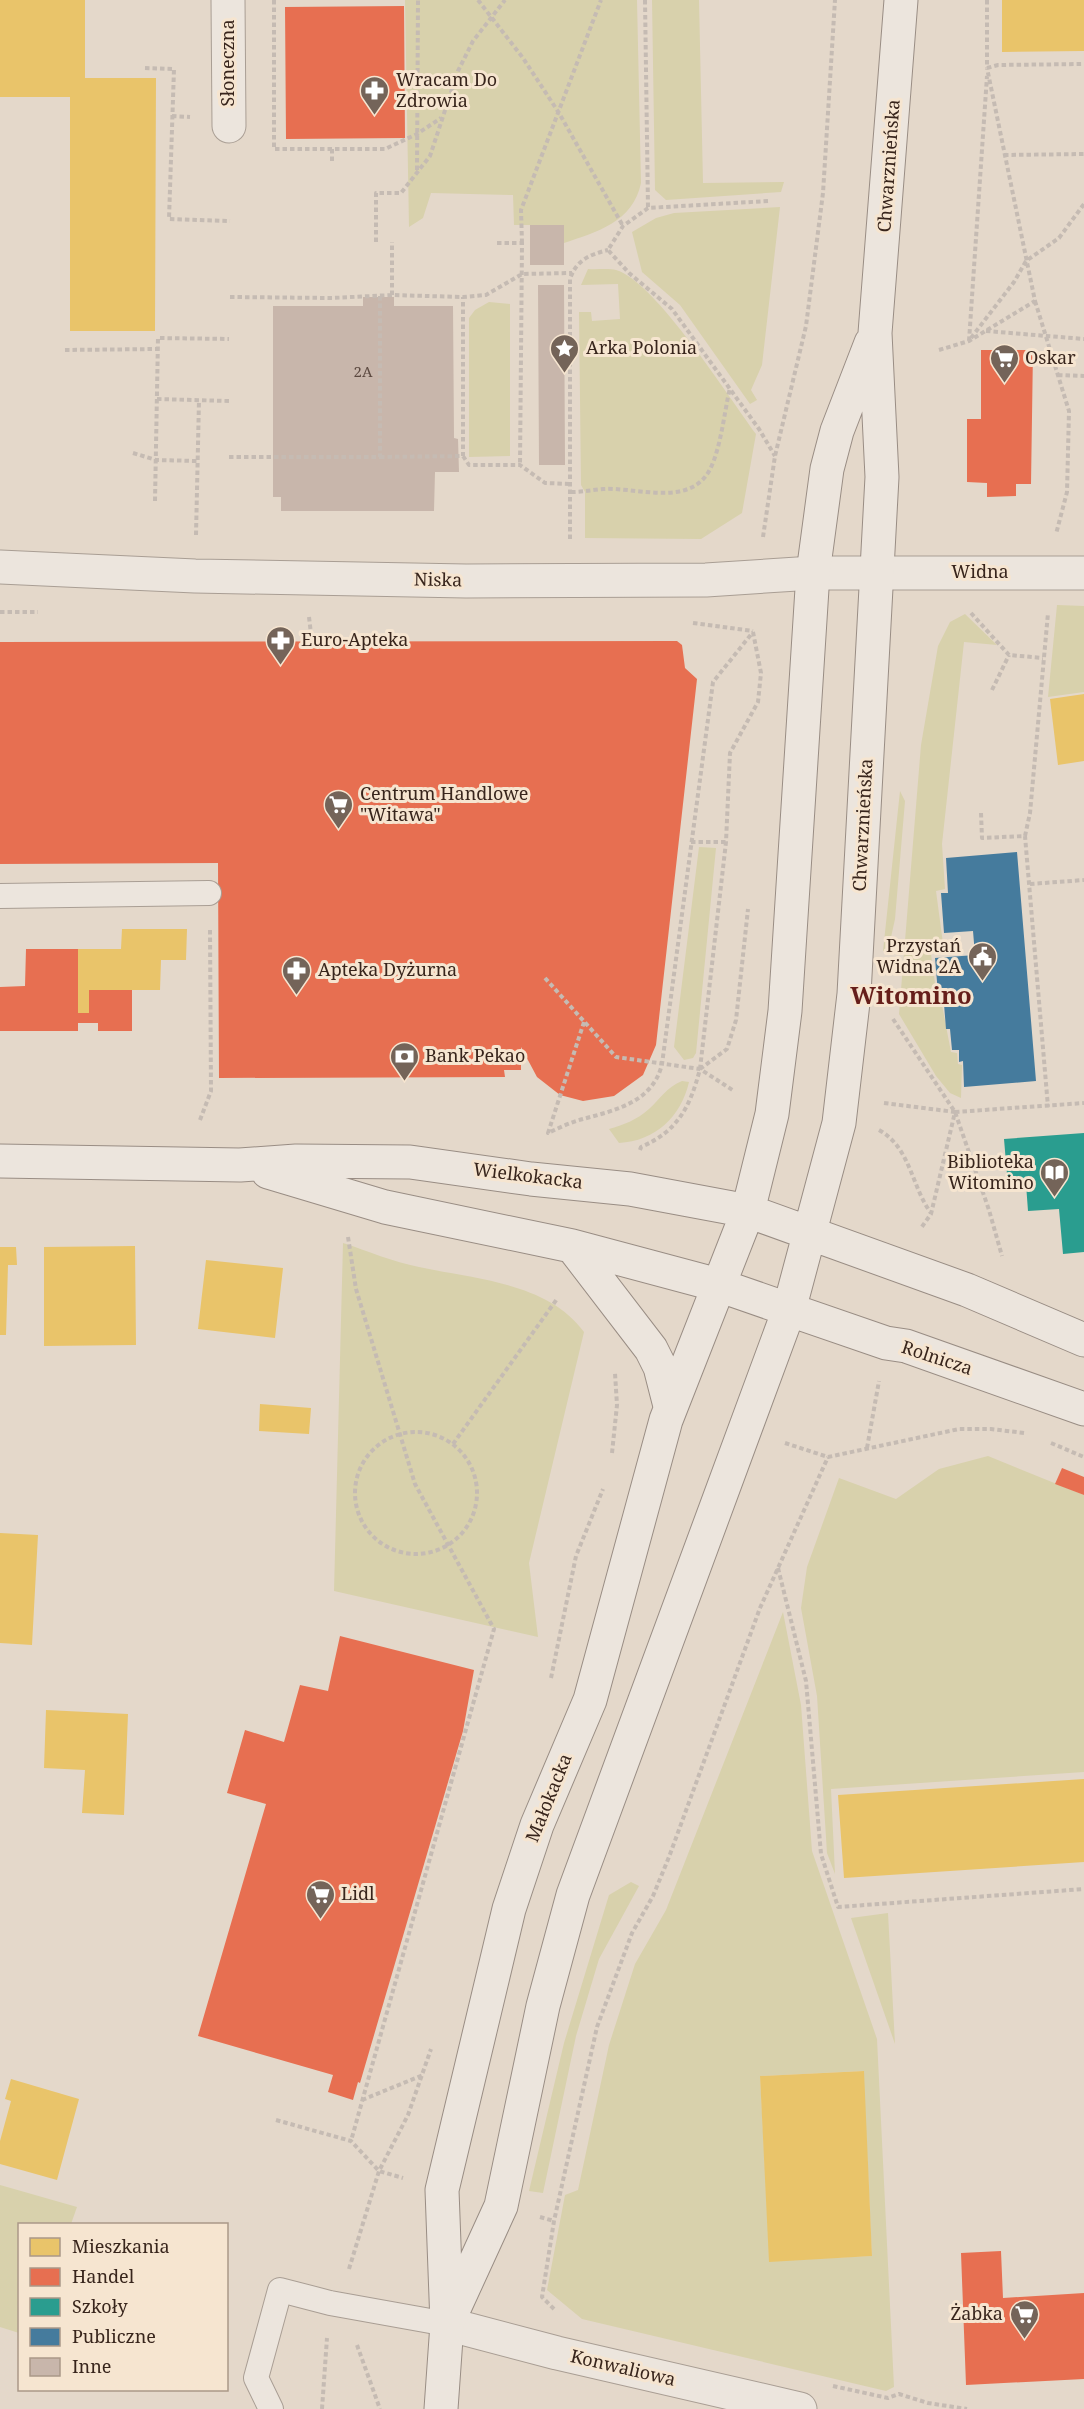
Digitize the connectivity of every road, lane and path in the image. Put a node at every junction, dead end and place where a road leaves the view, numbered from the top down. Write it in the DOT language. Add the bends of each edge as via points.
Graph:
graph roads {
  1 [pos="228,0"];
  2 [pos="274,0"];
  3 [pos="418,0"];
  4 [pos="478,0"];
  5 [pos="505,0"];
  6 [pos="601,0"];
  7 [pos="645,0"];
  8 [pos="835,0"];
  9 [pos="901,0"];
  10 [pos="987,0"];
  11 [pos="493,18"];
  12 [pos="1084,64"];
  13 [pos="145,68"];
  14 [pos="987,68"];
  15 [pos="559,113"];
  16 [pos="441,118"];
  17 [pos="229,126"];
  18 [pos="417,134"];
  19 [pos="332,149"];
  20 [pos="1084,154"];
  21 [pos="1004,155"];
  22 [pos="333,162"];
  23 [pos="417,171"];
  24 [pos="768,201"];
  25 [pos="1084,204"];
  26 [pos="648,208"];
  27 [pos="230,221"];
  28 [pos="623,226"];
  29 [pos="376,242"];
  30 [pos="392,242"];
  31 [pos="497,243"];
  32 [pos="522,243"];
  33 [pos="608,250"];
  34 [pos="1026,261"];
  35 [pos="572,273"];
  36 [pos="522,274"];
  37 [pos="392,295"];
  38 [pos="380,296"];
  39 [pos="230,297"];
  40 [pos="463,297"];
  41 [pos="1035,301"];
  42 [pos="985,331"];
  43 [pos="875,333"];
  44 [pos="1045,334"];
  45 [pos="229,339"];
  46 [pos="1084,339"];
  47 [pos="969,341"];
  48 [pos="158,349"];
  49 [pos="64,350"];
  50 [pos="939,350"];
  51 [pos="1058,375"];
  52 [pos="1084,376"];
  53 [pos="730,388"];
  54 [pos="157,399"];
  55 [pos="198,400"];
  56 [pos="229,400"];
  57 [pos="133,453"];
  58 [pos="463,456"];
  59 [pos="775,456"];
  60 [pos="228,457"];
  61 [pos="380,457"];
  62 [pos="156,460"];
  63 [pos="198,461"];
  64 [pos="520,465"];
  65 [pos="571,484"];
  66 [pos="571,492"];
  67 [pos="155,501"];
  68 [pos="1055,537"];
  69 [pos="195,544"];
  70 [pos="570,546"];
  71 [pos="761,547"];
  72 [pos="0,567"];
  73 [pos="813,573"];
  74 [pos="876,573"];
  75 [pos="1084,573"];
  76 [pos="970,612"];
  77 [pos="1048,612"];
  78 [pos="309,616"];
  79 [pos="312,642"];
  80 [pos="1009,655"];
  81 [pos="1043,658"];
  82 [pos="992,690"];
  83 [pos="758,702"];
  84 [pos="763,711"];
  85 [pos="981,813"];
  86 [pos="1025,836"];
  87 [pos="691,842"];
  88 [pos="726,842"];
  89 [pos="1084,880"];
  90 [pos="1030,884"];
  91 [pos="209,893"];
  92 [pos="0,896"];
  93 [pos="748,905"];
  94 [pos="544,978"];
  95 [pos="892,1017"];
  96 [pos="584,1022"];
  97 [pos="662,1064"];
  98 [pos="700,1069"];
  99 [pos="740,1095"];
  100 [pos="884,1103"];
  101 [pos="1084,1104"];
  102 [pos="1048,1107"];
  103 [pos="955,1112"];
  104 [pos="200,1120"];
  105 [pos="880,1130"];
  106 [pos="641,1147"];
  107 [pos="0,1161"];
  108 [pos="240,1165"];
  109 [pos="748,1211"];
  110 [pos="931,1214"];
  111 [pos="921,1228"];
  112 [pos="811,1235"];
  113 [pos="348,1236"];
  114 [pos="572,1246"];
  115 [pos="1002,1256"];
  116 [pos="718,1286"];
  117 [pos="557,1299"];
  118 [pos="789,1310"];
  119 [pos="1084,1340"];
  120 [pos="880,1380"];
  121 [pos="617,1390"];
  122 [pos="670,1406"];
  123 [pos="1084,1409"];
  124 [pos="399,1434"];
  125 [pos="1026,1434"];
  126 [pos="1046,1441"];
  127 [pos="785,1443"];
  128 [pos="453,1444"];
  129 [pos="867,1448"];
  130 [pos="828,1457"];
  131 [pos="1084,1457"];
  132 [pos="610,1464"];
  133 [pos="604,1484"];
  134 [pos="448,1546"];
  135 [pos="778,1568"];
  136 [pos="555,1659"];
  137 [pos="1084,1889"];
  138 [pos="362,2100"];
  139 [pos="276,2120"];
  140 [pos="351,2141"];
  141 [pos="379,2171"];
  142 [pos="347,2275"];
  143 [pos="557,2313"];
  144 [pos="447,2324"];
  145 [pos="327,2337"];
  146 [pos="356,2342"];
  147 [pos="271,2409"];
  148 [pos="322,2409"];
  149 [pos="380,2409"];
  150 [pos="441,2409"];
  151 [pos="800,2409"];
  1 -- 17 [label="main road, Słoneczna"];
  2 -- 19 [label="path" via="274,149"];
  3 -- 18 [label="path"];
  4 -- 11 [label="path"];
  5 -- 11 [label="path"];
  6 -- 15 [label="path"];
  7 -- 26 [label="path"];
  8 -- 59 [label="path" via="823,194 808,315"];
  9 -- 43 [label="main road, Chwarznieńska"];
  10 -- 14 [label="path"];
  11 -- 15 [label="path"];
  11 -- 16 [label="path" via="468,51"];
  12 -- 14 [label="path"];
  13 -- 27 [label="path" via="174,69 169,219"];
  14 -- 21 [label="path"];
  14 -- 47 [label="path"];
  15 -- 28 [label="path"];
  15 -- 32 [label="path" via="521,210"];
  16 -- 18 [label="path"];
  16 -- 23 [label="path" via="430,156"];
  18 -- 19 [label="path" via="385,149"];
  18 -- 23 [label="path"];
  19 -- 22 [label="path"];
  20 -- 21 [label="path"];
  21 -- 34 [label="path"];
  23 -- 29 [label="path" via="401,193 376,193"];
  24 -- 26 [label="path"];
  25 -- 34 [label="path" via="1059,238"];
  26 -- 28 [label="path"];
  28 -- 33 [label="path"];
  30 -- 37 [label="path"];
  31 -- 32 [label="path"];
  32 -- 36 [label="path"];
  33 -- 35 [label="path" via="589,255"];
  33 -- 53 [label="path" via="672,309"];
  34 -- 41 [label="path"];
  34 -- 47 [label="path"];
  35 -- 36 [label="path"];
  35 -- 65 [label="path"];
  36 -- 40 [label="path" via="486,295"];
  36 -- 64 [label="path"];
  37 -- 38 [label="path"];
  37 -- 40 [label="path"];
  38 -- 39 [label="path"];
  38 -- 61 [label="path"];
  40 -- 58 [label="path"];
  41 -- 42 [label="path"];
  41 -- 44 [label="path"];
  42 -- 44 [label="path"];
  42 -- 47 [label="path"];
  43 -- 73 [label="main road, Chwarznieńska" via="826,469"];
  43 -- 74 [label="main road, Chwarznieńska" via="882,477"];
  44 -- 46 [label="path"];
  44 -- 51 [label="path"];
  45 -- 48 [label="path" via="158,338"];
  47 -- 50 [label="path"];
  48 -- 49 [label="path"];
  48 -- 54 [label="path"];
  51 -- 52 [label="path"];
  51 -- 68 [label="path" via="1070,428 1067,492"];
  53 -- 59 [label="path"];
  53 -- 66 [label="path" via="715,453 705,477 690,489"];
  54 -- 55 [label="path"];
  54 -- 62 [label="path"];
  55 -- 56 [label="path"];
  55 -- 63 [label="path"];
  57 -- 62 [label="path"];
  58 -- 61 [label="path"];
  58 -- 64 [label="path" via="469,465"];
  59 -- 71 [label="path"];
  60 -- 61 [label="path"];
  62 -- 63 [label="path"];
  62 -- 67 [label="path"];
  63 -- 69 [label="path"];
  64 -- 65 [label="path" via="545,483"];
  65 -- 66 [label="path"];
  66 -- 70 [label="path"];
  72 -- 73 [label="main road, Niska" via="195,576 466,581 706,580"];
  73 -- 74 [label="main road, Niska"];
  73 -- 109 [label="main road, Chwarznieńska" via="785,1011 772,1114"];
  74 -- 75 [label="main road, Widna"];
  74 -- 112 [label="main road, Chwarznieńska" via="853,1005 839,1123"];
  76 -- 80 [label="path"];
  77 -- 81 [label="path"];
  78 -- 79 [label="path"];
  80 -- 81 [label="path"];
  80 -- 82 [label="path"];
  81 -- 86 [label="path"];
  83 -- 84 [label="path"];
  83 -- 87 [label="path" via="761,673 753,631 713,682"];
  83 -- 88 [label="path" via="730,753"];
  85 -- 86 [label="path" via="982,838"];
  86 -- 90 [label="path"];
  87 -- 88 [label="path"];
  87 -- 97 [label="path"];
  88 -- 98 [label="path"];
  89 -- 90 [label="path"];
  90 -- 102 [label="path"];
  91 -- 92 [label="lane"];
  91 -- 104 [label="path" via="211,1090"];
  93 -- 98 [label="path" via="736,1020 727,1049"];
  94 -- 96 [label="path"];
  95 -- 103 [label="path"];
  96 -- 97 [label="path" via="616,1057"];
  96 -- 97 [label="path" via="548,1133 636,1100 656,1083"];
  97 -- 98 [label="path"];
  98 -- 99 [label="path"];
  98 -- 106 [label="path" via="693,1095 678,1123"];
  100 -- 103 [label="path"];
  101 -- 102 [label="path"];
  102 -- 103 [label="path"];
  103 -- 110 [label="path"];
  103 -- 115 [label="path"];
  105 -- 110 [label="path" via="892,1137 904,1155 918,1196"];
  107 -- 108 [label="main road, Wielkokacka"];
  108 -- 109 [label="main road, Wielkokacka" via="296,1161 410,1162 630,1189"];
  108 -- 114 [label="main road, Wielkokacka" via="385,1207"];
  109 -- 112 [label="main road, Wielkokacka"];
  109 -- 116 [label="main road, Chwarznieńska"];
  110 -- 111 [label="path"];
  112 -- 118 [label="main road, Chwarznieńska"];
  112 -- 119 [label="main road" via="967,1290"];
  113 -- 124 [label="path" via="356,1289"];
  114 -- 116 [label="main road, Wielkokacka"];
  114 -- 122 [label="main road" via="651,1349"];
  116 -- 118 [label="main road, Wielkokacka"];
  116 -- 122 [label="main road, Małokacka"];
  117 -- 128 [label="path"];
  118 -- 123 [label="main road, Rolnicza" via="886,1343 906,1346"];
  118 -- 144 [label="main road, Małokacka" via="573,1895 543,2006 501,2206"];
  120 -- 129 [label="path"];
  121 -- 132 [label="path"];
  122 -- 144 [label="main road, Małokacka" via="590,1700 537,1825 509,1909 442,2190"];
  124 -- 128 [label="path" via="426,1434"];
  124 -- 134 [label="path" via="415,1484"];
  124 -- 134 [label="path" via="373,1451 357,1478 355,1498 360,1518 371,1536 388,1548 408,1554 429,1554"];
  125 -- 129 [label="path" via="959,1430"];
  126 -- 131 [label="path"];
  127 -- 130 [label="path"];
  128 -- 134 [label="path" via="475,1476 477,1496 473,1516 463,1533"];
  129 -- 130 [label="path"];
  130 -- 135 [label="path"];
  133 -- 136 [label="path" via="576,1556"];
  134 -- 138 [label="path" via="494,1629"];
  135 -- 137 [label="path" via="806,1681 820,1854 838,1907"];
  135 -- 143 [label="path" via="747,1641 665,1867 632,1933 597,2027 547,2258 542,2297"];
  138 -- 140 [label="path"];
  138 -- 141 [label="path" via="424,2075"];
  139 -- 140 [label="path"];
  140 -- 141 [label="path"];
  141 -- 142 [label="path"];
  144 -- 147 [label="lane" via="280,2290 256,2378"];
  144 -- 150 [label="main road, Małokacka"];
  144 -- 151 [label="main road, Konwaliowa"];
  145 -- 148 [label="path"];
  146 -- 149 [label="path"];
}
